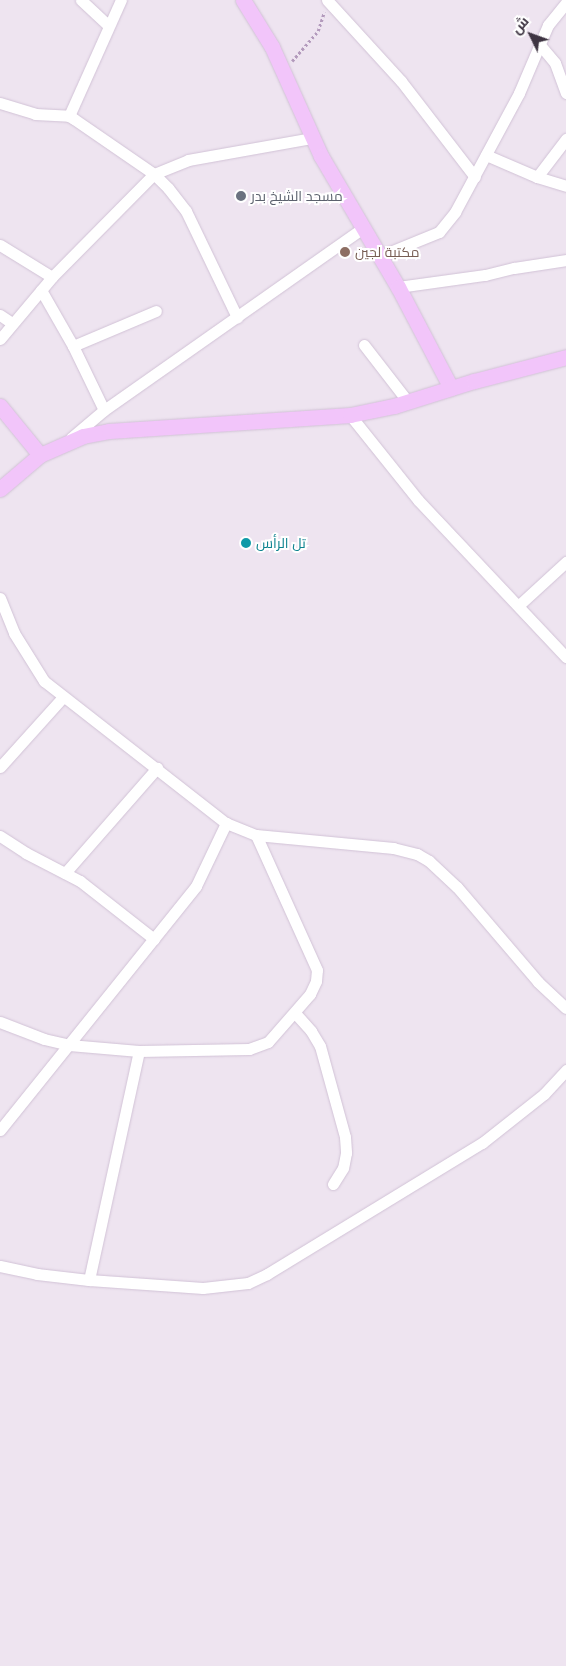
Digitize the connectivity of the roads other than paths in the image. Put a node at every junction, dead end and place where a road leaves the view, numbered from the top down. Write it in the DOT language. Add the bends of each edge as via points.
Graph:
graph roads {
  1 [pos="81,0"];
  2 [pos="121,0"];
  3 [pos="243,0"];
  4 [pos="327,0"];
  5 [pos="566,3"];
  6 [pos="108,25"];
  7 [pos="540,44"];
  8 [pos="566,93"];
  9 [pos="0,103"];
  10 [pos="68,116"];
  11 [pos="311,138"];
  12 [pos="566,138"];
  13 [pos="486,155"];
  14 [pos="154,174"];
  15 [pos="475,177"];
  16 [pos="537,177"];
  17 [pos="566,186"];
  18 [pos="364,228"];
  19 [pos="0,245"];
  20 [pos="380,256"];
  21 [pos="566,260"];
  22 [pos="52,277"];
  23 [pos="398,287"];
  24 [pos="41,290"];
  25 [pos="156,310"];
  26 [pos="0,315"];
  27 [pos="237,317"];
  28 [pos="12,323"];
  29 [pos="0,339"];
  30 [pos="364,345"];
  31 [pos="73,346"];
  32 [pos="566,357"];
  33 [pos="451,388"];
  34 [pos="408,402"];
  35 [pos="0,406"];
  36 [pos="104,410"];
  37 [pos="350,415"];
  38 [pos="67,442"];
  39 [pos="40,454"];
  40 [pos="0,489"];
  41 [pos="566,562"];
  42 [pos="0,598"];
  43 [pos="519,605"];
  44 [pos="566,656"];
  45 [pos="63,697"];
  46 [pos="0,767"];
  47 [pos="157,768"];
  48 [pos="226,823"];
  49 [pos="256,835"];
  50 [pos="0,836"];
  51 [pos="65,873"];
  52 [pos="154,939"];
  53 [pos="566,1008"];
  54 [pos="295,1013"];
  55 [pos="0,1022"];
  56 [pos="68,1045"];
  57 [pos="140,1051"];
  58 [pos="566,1070"];
  59 [pos="0,1130"];
  60 [pos="333,1184"];
  61 [pos="0,1266"];
  62 [pos="89,1280"];
  1 -- 6 [label="street"];
  2 -- 6 [label="street"];
  3 -- 11 [label="street" via="284,71"];
  4 -- 15 [label="street" via="401,81"];
  5 -- 7 [label="street" via="553,18"];
  6 -- 10 [label="street"];
  7 -- 8 [label="street" via="555,63"];
  7 -- 13 [label="street" via="519,93"];
  9 -- 10 [label="street" via="35,114"];
  10 -- 14 [label="street"];
  11 -- 14 [label="street" via="188,160"];
  11 -- 18 [label="street"];
  12 -- 16 [label="street"];
  13 -- 15 [label="street"];
  13 -- 16 [label="street"];
  14 -- 22 [label="street"];
  14 -- 27 [label="street" via="186,211"];
  15 -- 20 [label="street" via="463,201 439,232"];
  16 -- 17 [label="street"];
  18 -- 20 [label="street"];
  18 -- 27 [label="street"];
  19 -- 22 [label="street"];
  20 -- 23 [label="street"];
  21 -- 23 [label="street"];
  22 -- 24 [label="street"];
  23 -- 33 [label="street"];
  24 -- 28 [label="street"];
  24 -- 31 [label="street"];
  25 -- 31 [label="street"];
  26 -- 28 [label="street"];
  27 -- 36 [label="street"];
  28 -- 29 [label="street"];
  30 -- 34 [label="street"];
  31 -- 36 [label="street"];
  32 -- 33 [label="street"];
  33 -- 34 [label="street"];
  34 -- 37 [label="street"];
  35 -- 39 [label="street"];
  36 -- 38 [label="street"];
  37 -- 38 [label="street" via="109,431"];
  37 -- 43 [label="street" via="418,500"];
  38 -- 39 [label="street"];
  39 -- 40 [label="street"];
  41 -- 43 [label="street"];
  42 -- 45 [label="street" via="30,661 44,681"];
  43 -- 44 [label="street"];
  45 -- 46 [label="street"];
  45 -- 47 [label="street"];
  47 -- 48 [label="street"];
  47 -- 51 [label="street"];
  48 -- 49 [label="street"];
  48 -- 52 [label="street" via="196,886"];
  49 -- 53 [label="street" via="393,848 417,854 457,887 538,982"];
  49 -- 54 [label="street" via="317,970 310,994"];
  50 -- 51 [label="street"];
  51 -- 52 [label="street"];
  52 -- 56 [label="street"];
  54 -- 57 [label="street" via="268,1042 259,1047 224,1051"];
  54 -- 60 [label="street" via="312,1031 320,1046 345,1137 343,1168"];
  55 -- 56 [label="street"];
  56 -- 57 [label="street"];
  56 -- 59 [label="street"];
  57 -- 62 [label="street"];
  58 -- 62 [label="street" via="538,1099 482,1143 248,1283 203,1288"];
  61 -- 62 [label="street"];
}
